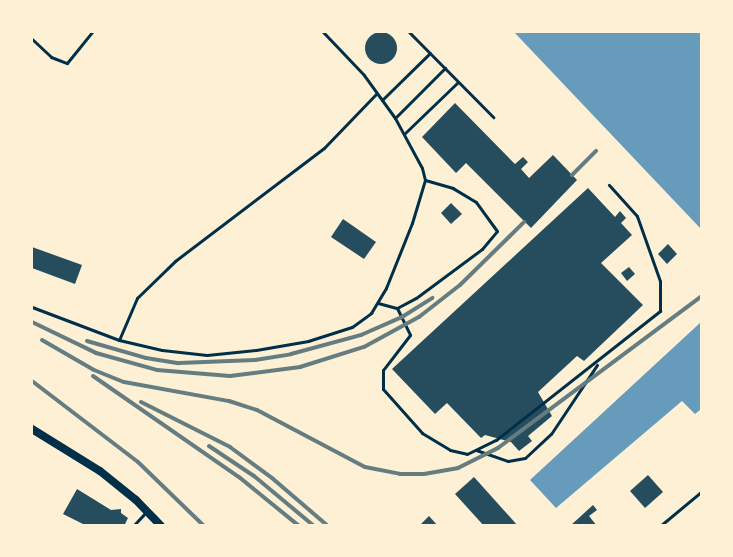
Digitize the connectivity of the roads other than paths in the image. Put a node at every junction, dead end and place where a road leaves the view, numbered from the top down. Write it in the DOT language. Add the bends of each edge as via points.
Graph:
graph roads {
  1 [pos="92,32"];
  2 [pos="323,32"];
  3 [pos="409,32"];
  4 [pos="32,41"];
  5 [pos="430,53"];
  6 [pos="445,68"];
  7 [pos="458,82"];
  8 [pos="377,93"];
  9 [pos="382,100"];
  10 [pos="395,117"];
  11 [pos="493,117"];
  12 [pos="404,134"];
  13 [pos="425,180"];
  14 [pos="609,185"];
  15 [pos="378,303"];
  16 [pos="32,307"];
  17 [pos="397,308"];
  18 [pos="119,340"];
  19 [pos="598,362"];
  20 [pos="32,429"];
  21 [pos="476,450"];
  22 [pos="702,491"];
  23 [pos="147,511"];
  24 [pos="133,525"];
  25 [pos="161,525"];
  26 [pos="660,525"];
  1 -- 4 [label="lane" via="67,63 51,57"];
  2 -- 8 [label="lane"];
  3 -- 5 [label="lane"];
  5 -- 6 [label="lane"];
  5 -- 9 [label="lane"];
  6 -- 7 [label="lane"];
  6 -- 10 [label="lane"];
  7 -- 11 [label="lane"];
  7 -- 12 [label="lane"];
  8 -- 9 [label="lane"];
  8 -- 18 [label="lane" via="324,148 174,261 137,298"];
  9 -- 10 [label="lane"];
  10 -- 12 [label="lane"];
  12 -- 13 [label="lane"];
  13 -- 15 [label="lane" via="412,223"];
  13 -- 17 [label="lane" via="453,188 476,202 497,231 482,249"];
  14 -- 19 [label="lane" via="640,223 660,281 660,311"];
  15 -- 17 [label="lane"];
  15 -- 18 [label="lane" via="362,320 332,334 256,350 207,355"];
  16 -- 18 [label="lane"];
  17 -- 21 [label="lane" via="411,335 383,370 383,389 434,442 467,454"];
  19 -- 21 [label="lane" via="496,440"];
  19 -- 21 [label="lane" via="551,434 525,458 508,461"];
  20 -- 23 [label="street" via="100,471"];
  22 -- 26 [label="lane"];
  23 -- 24 [label="lane"];
  23 -- 25 [label="street"];
}
